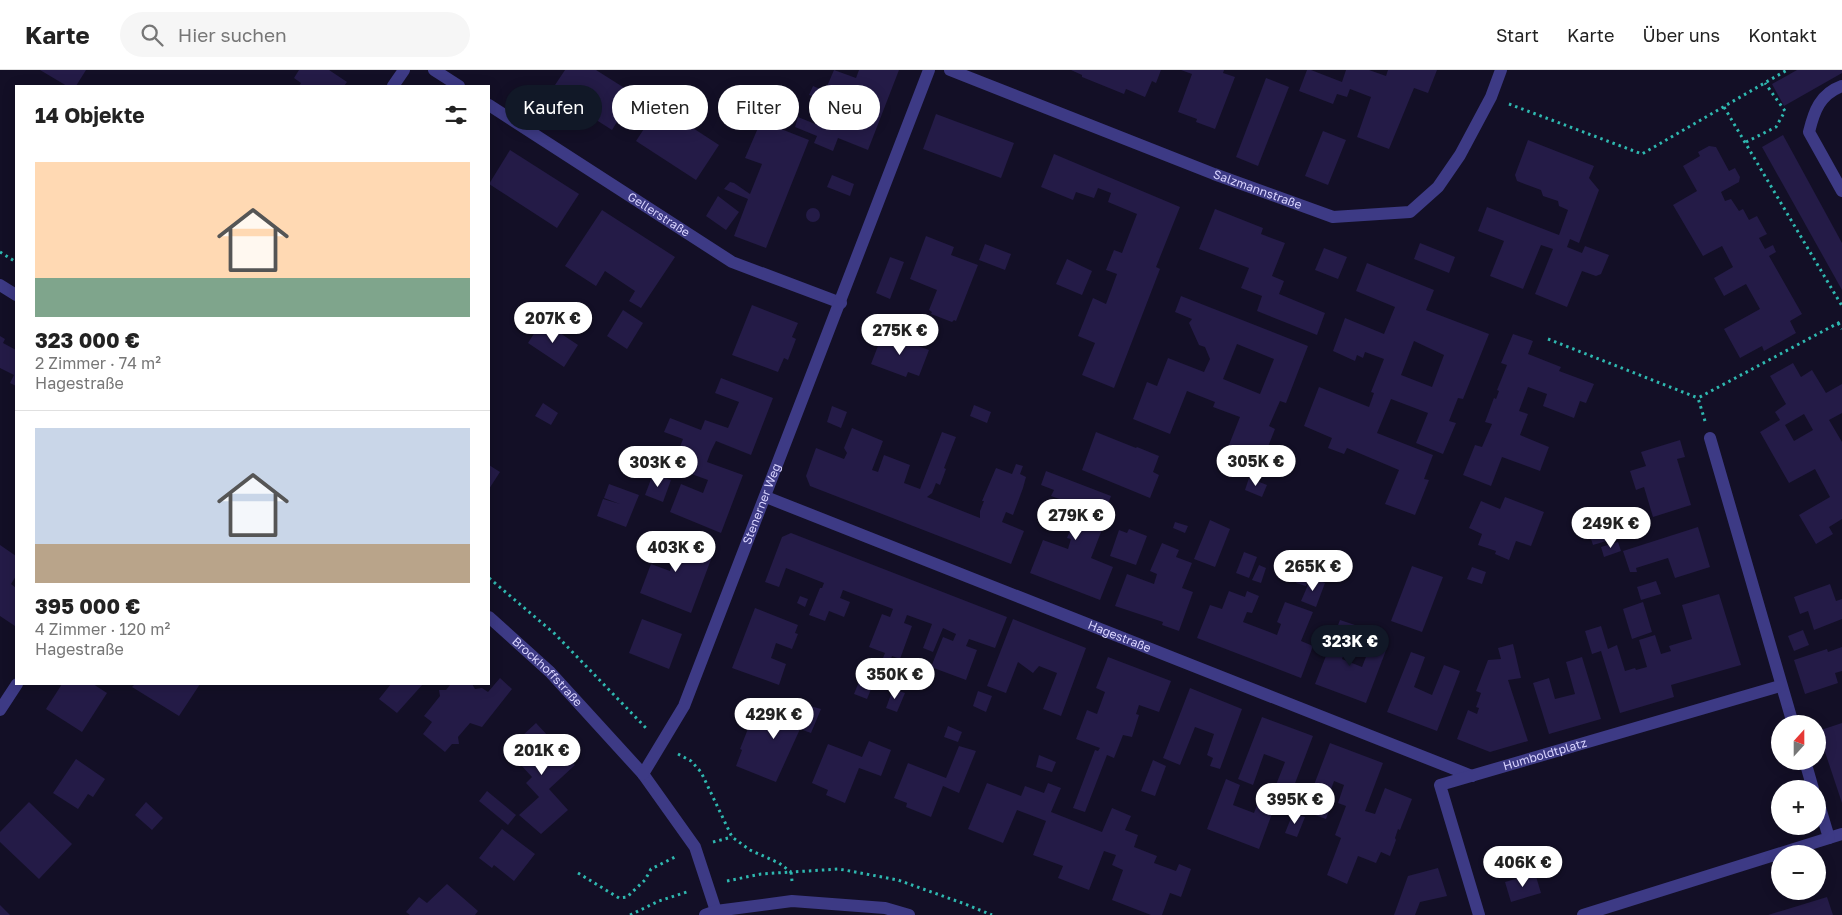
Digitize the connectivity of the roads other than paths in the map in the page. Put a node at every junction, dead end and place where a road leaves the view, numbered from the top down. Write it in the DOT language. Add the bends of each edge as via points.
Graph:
graph roads {
  1 [pos="404,70"];
  2 [pos="434,70"];
  3 [pos="930,70"];
  4 [pos="950,70"];
  5 [pos="1501,70"];
  6 [pos="395,85"];
  7 [pos="457,85"];
  8 [pos="1842,86"];
  9 [pos="490,106"];
  10 [pos="1842,191"];
  11 [pos="0,285"];
  12 [pos="15,294"];
  13 [pos="840,303"];
  14 [pos="1710,438"];
  15 [pos="766,497"];
  16 [pos="490,617"];
  17 [pos="16,685"];
  18 [pos="1780,686"];
  19 [pos="0,710"];
  20 [pos="1790,715"];
  21 [pos="643,774"];
  22 [pos="1472,776"];
  23 [pos="1826,828"];
  24 [pos="1842,834"];
  25 [pos="1829,838"];
  26 [pos="711,913"];
  27 [pos="909,915"];
  28 [pos="1479,915"];
  29 [pos="1584,915"];
  1 -- 6 [label="street"];
  2 -- 7 [label="street"];
  3 -- 13 [label="street, Stenerner Weg"];
  4 -- 5 [label="street, Salzmannstraße" via="1333,218 1410,212 1438,187 1460,155 1491,98"];
  8 -- 10 [label="street" via="1831,90 1814,111 1808,132"];
  9 -- 13 [label="street, Gellerstraße" via="732,262"];
  11 -- 12 [label="street"];
  13 -- 15 [label="street, Stenerner Weg"];
  14 -- 18 [label="street"];
  15 -- 21 [label="street, Stenerner Weg" via="684,706"];
  15 -- 22 [label="street, Hagestraße"];
  16 -- 21 [label="street, Brockhoffstraße" via="550,672"];
  17 -- 19 [label="street"];
  18 -- 20 [label="street"];
  18 -- 22 [label="street, Humboldtplatz"];
  21 -- 26 [label="street" via="695,847"];
  22 -- 28 [label="street, Humboldtplatz" via="1440,785"];
  23 -- 25 [label="street"];
  24 -- 25 [label="street"];
  25 -- 29 [label="street"];
  26 -- 27 [label="street" via="792,901 885,908"];
}
